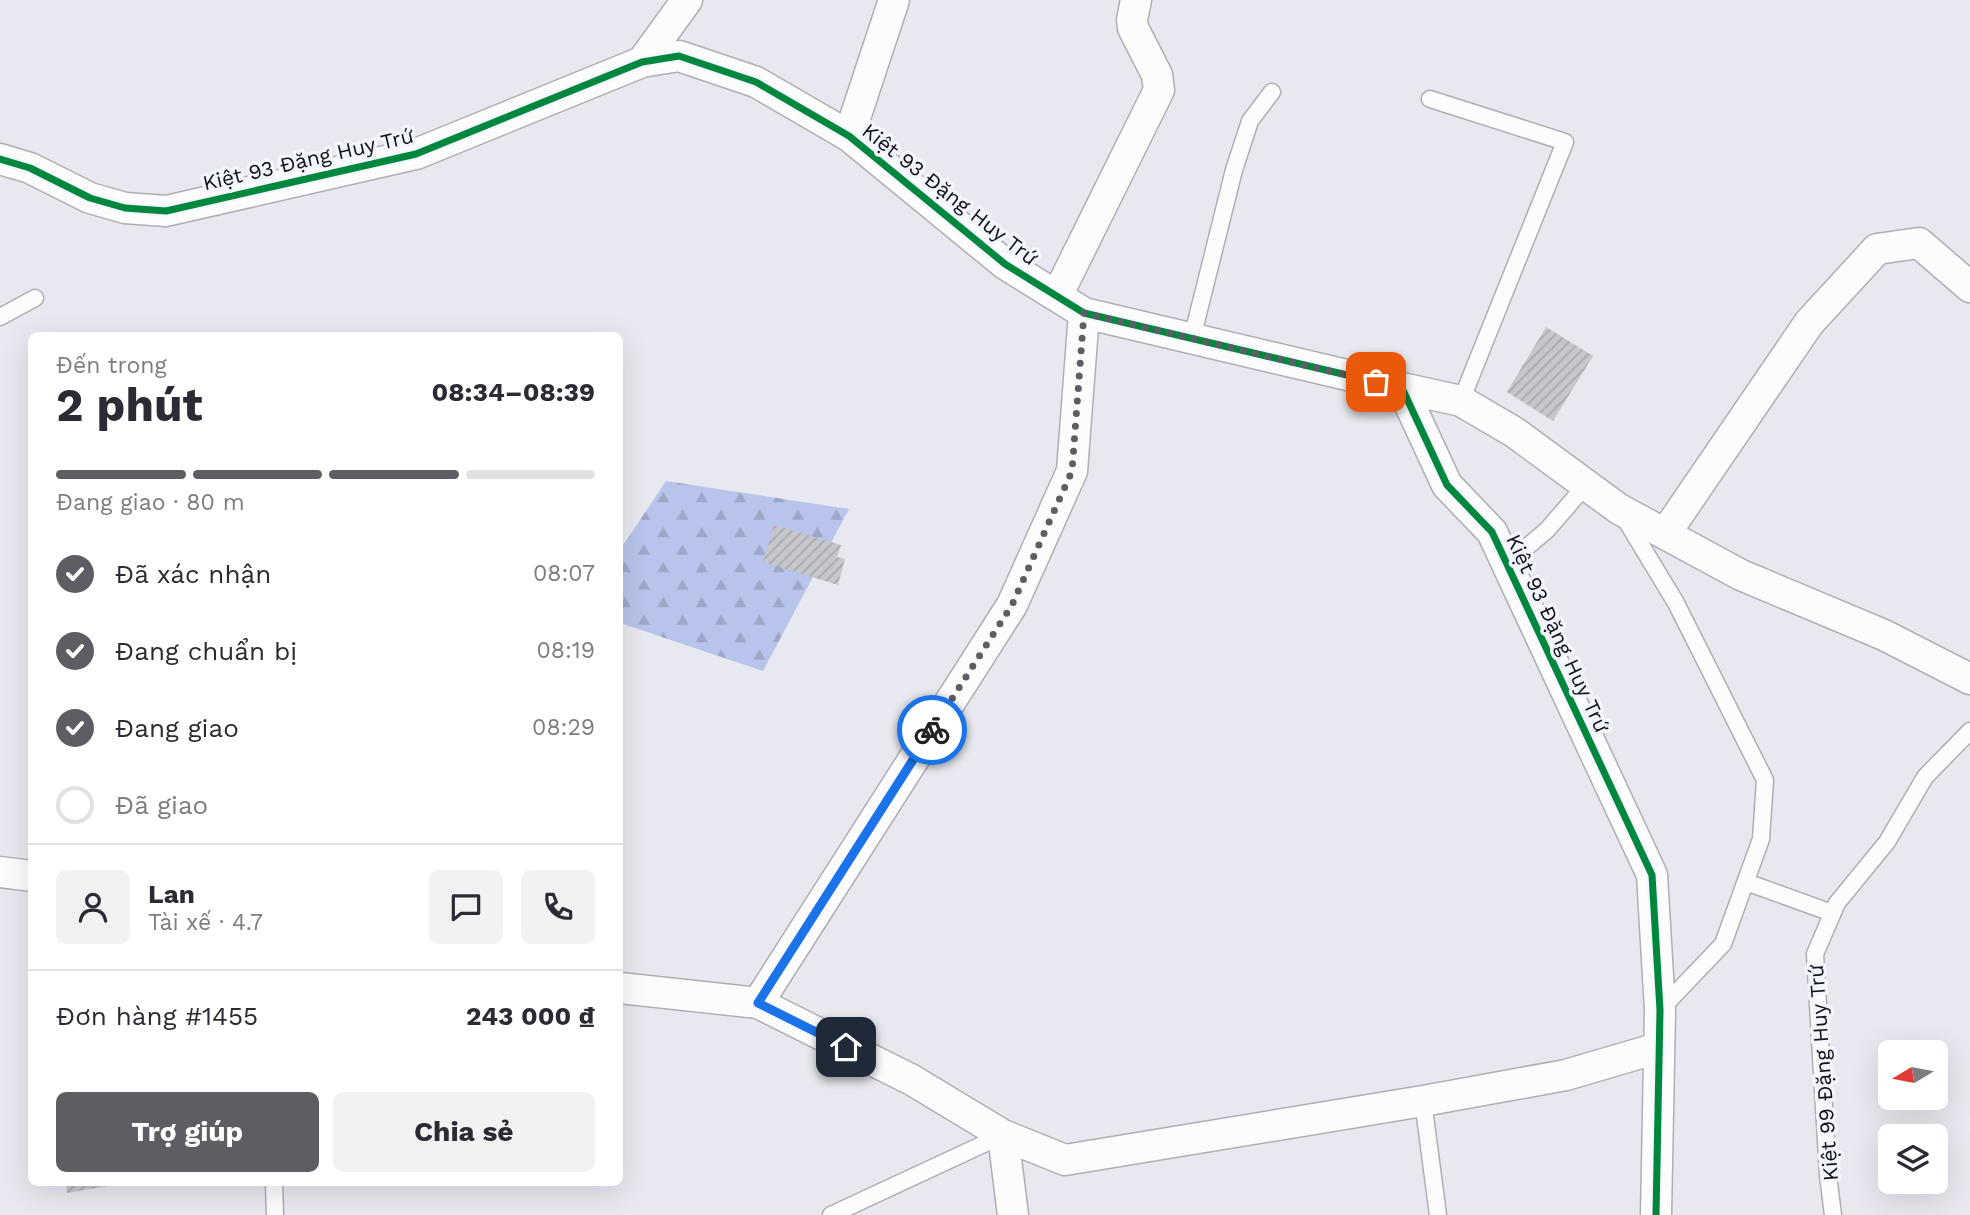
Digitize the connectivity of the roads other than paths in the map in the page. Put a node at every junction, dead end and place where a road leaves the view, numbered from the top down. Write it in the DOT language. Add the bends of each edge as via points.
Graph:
graph roads {
  1 [pos="687,0"];
  2 [pos="894,0"];
  3 [pos="1136,0"];
  4 [pos="642,62"];
  5 [pos="1272,92"];
  6 [pos="1430,99"];
  7 [pos="849,135"];
  8 [pos="0,159"];
  9 [pos="1970,287"];
  10 [pos="1057,296"];
  11 [pos="35,298"];
  12 [pos="1084,313"];
  13 [pos="0,317"];
  14 [pos="1192,338"];
  15 [pos="1402,388"];
  16 [pos="1461,401"];
  17 [pos="1586,485"];
  18 [pos="1619,509"];
  19 [pos="1665,534"];
  20 [pos="1507,564"];
  21 [pos="1970,679"];
  22 [pos="1970,731"];
  23 [pos="0,872"];
  24 [pos="28,876"];
  25 [pos="1746,881"];
  26 [pos="1832,913"];
  27 [pos="623,988"];
  28 [pos="758,1003"];
  29 [pos="1660,1010"];
  30 [pos="1658,1048"];
  31 [pos="1423,1101"];
  32 [pos="1003,1135"];
  33 [pos="274,1186"];
  34 [pos="849,1211"];
  35 [pos="275,1215"];
  36 [pos="831,1215"];
  37 [pos="1013,1215"];
  38 [pos="1438,1215"];
  39 [pos="1656,1215"];
  40 [pos="1833,1215"];
  1 -- 4 [label="street"];
  2 -- 7 [label="street"];
  3 -- 10 [label="street" via="1133,28 1157,75 1159,90"];
  4 -- 7 [label="street, Kiệt 93 Đặng Huy Trứ" via="679,55 756,82"];
  4 -- 8 [label="street, Kiệt 93 Đặng Huy Trứ" via="416,154 166,211 125,208 90,198 30,168"];
  5 -- 14 [label="lane" via="1250,121 1234,170"];
  6 -- 16 [label="lane" via="1565,142"];
  7 -- 10 [label="street, Kiệt 93 Đặng Huy Trứ" via="1004,264"];
  9 -- 19 [label="street" via="1919,243 1877,249 1809,323"];
  10 -- 12 [label="street, Kiệt 93 Đặng Huy Trứ"];
  11 -- 13 [label="lane"];
  12 -- 14 [label="street, Kiệt 93 Đặng Huy Trứ"];
  12 -- 28 [label="street" via="1072,471 1012,605"];
  14 -- 15 [label="street, Kiệt 93 Đặng Huy Trứ"];
  15 -- 16 [label="street"];
  15 -- 20 [label="street, Kiệt 93 Đặng Huy Trứ" via="1447,485 1492,532"];
  16 -- 17 [label="street" via="1514,432"];
  17 -- 18 [label="street"];
  17 -- 20 [label="lane" via="1547,530"];
  18 -- 19 [label="street"];
  18 -- 25 [label="lane" via="1676,603 1765,780 1761,839"];
  19 -- 21 [label="street" via="1741,575 1884,635"];
  20 -- 29 [label="street, Kiệt 93 Đặng Huy Trứ" via="1652,875"];
  22 -- 26 [label="lane, Kiệt 99 Đặng Huy Trứ" via="1925,777 1887,842"];
  23 -- 24 [label="street"];
  25 -- 26 [label="lane"];
  25 -- 29 [label="lane" via="1723,944"];
  26 -- 40 [label="lane, Kiệt 99 Đặng Huy Trứ" via="1815,954"];
  27 -- 28 [label="street"];
  28 -- 32 [label="street" via="912,1080"];
  29 -- 30 [label="street, Kiệt 93 Đặng Huy Trứ"];
  30 -- 31 [label="street" via="1566,1075"];
  30 -- 39 [label="street, Kiệt 93 Đặng Huy Trứ"];
  31 -- 32 [label="street" via="1065,1160"];
  31 -- 38 [label="lane"];
  32 -- 34 [label="lane"];
  32 -- 37 [label="street"];
  33 -- 35 [label="lane"];
  34 -- 36 [label="lane"];
}
